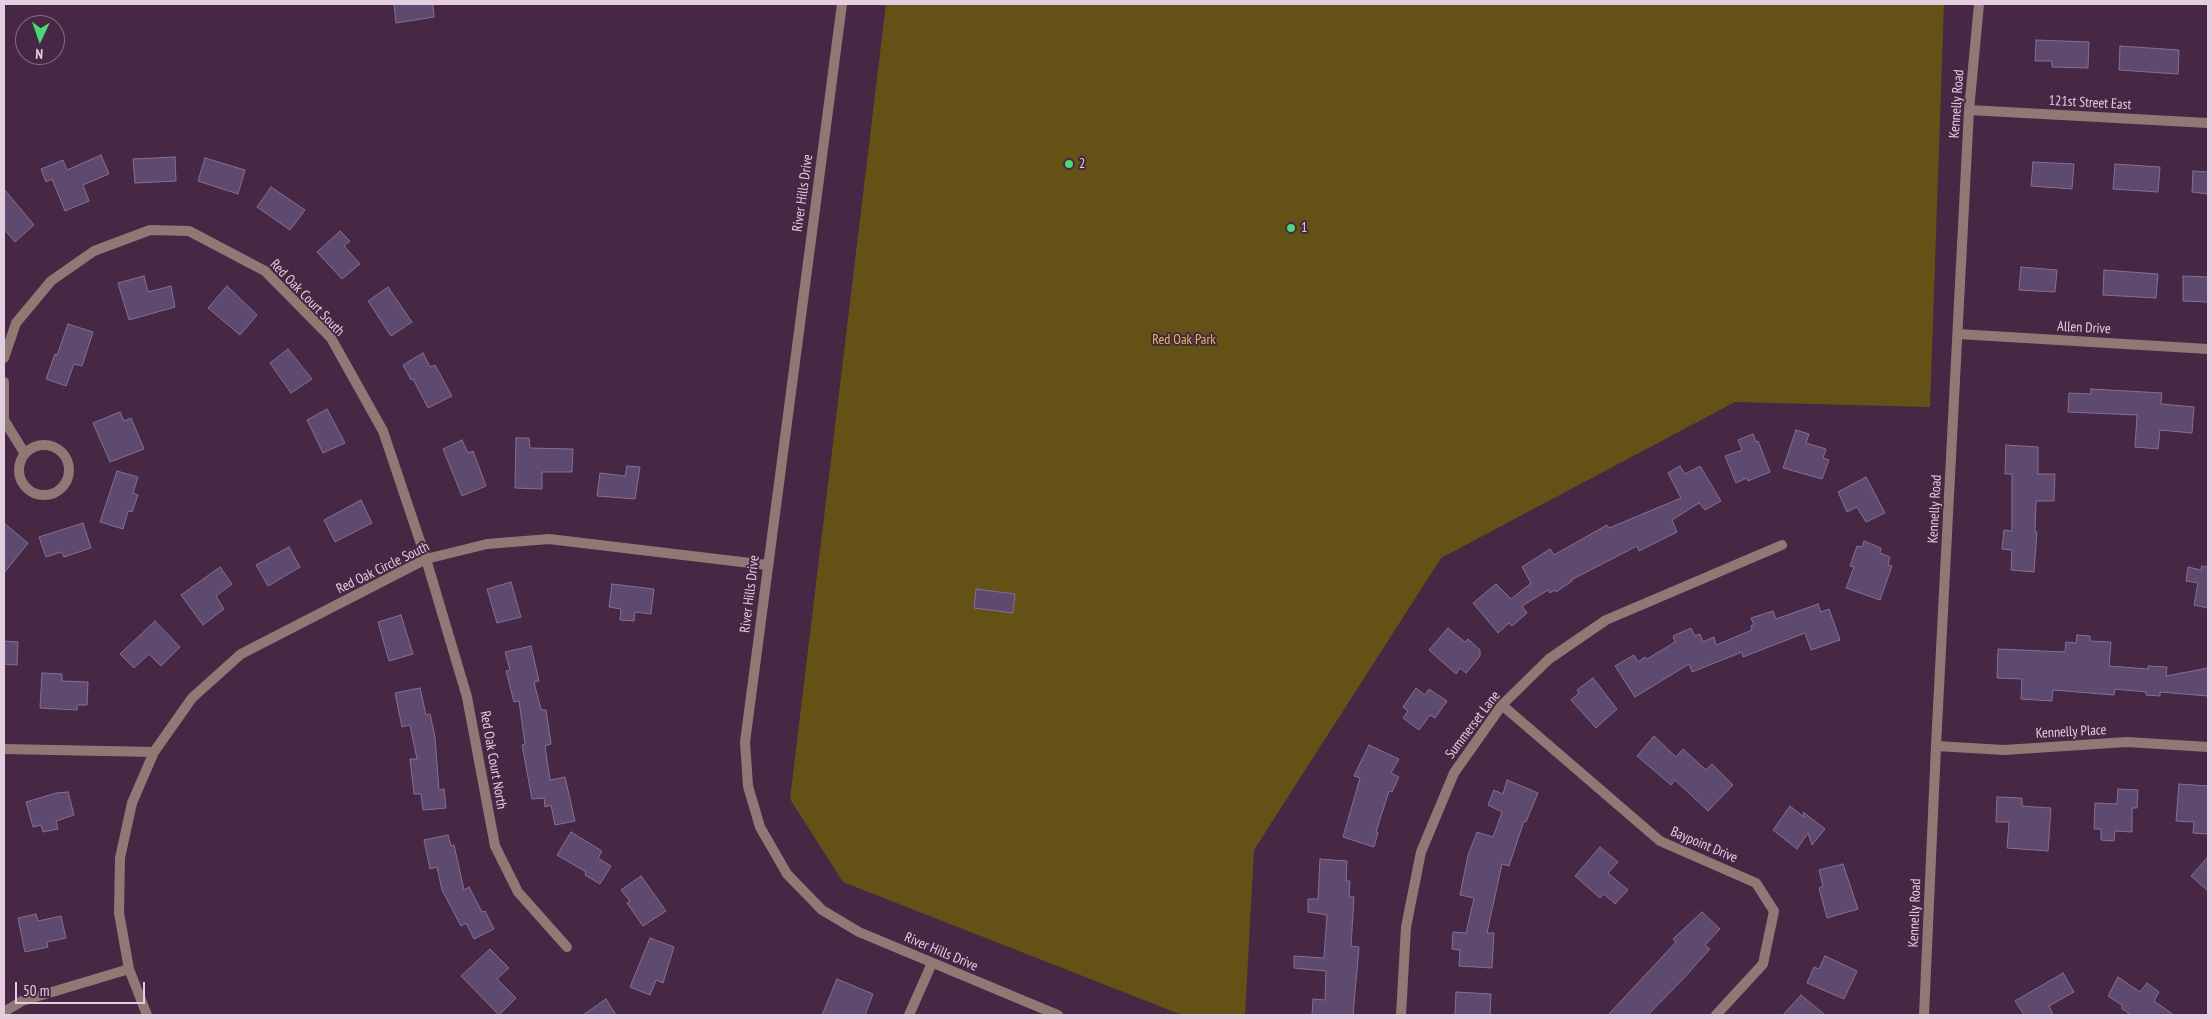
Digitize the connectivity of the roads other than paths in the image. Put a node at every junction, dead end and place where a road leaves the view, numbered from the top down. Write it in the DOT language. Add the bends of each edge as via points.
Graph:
graph roads {
  1 [pos="842,4"];
  2 [pos="1979,4"];
  3 [pos="1969,110"];
  4 [pos="2208,123"];
  5 [pos="1958,334"];
  6 [pos="2208,349"];
  7 [pos="4,358"];
  8 [pos="4,382"];
  9 [pos="25,454"];
  10 [pos="1782,545"];
  11 [pos="426,559"];
  12 [pos="767,565"];
  13 [pos="1502,705"];
  14 [pos="1936,746"];
  15 [pos="2208,747"];
  16 [pos="4,749"];
  17 [pos="154,752"];
  18 [pos="567,947"];
  19 [pos="932,963"];
  20 [pos="129,969"];
  21 [pos="4,1012"];
  22 [pos="147,1015"];
  23 [pos="909,1015"];
  24 [pos="1058,1015"];
  25 [pos="1400,1015"];
  26 [pos="1716,1015"];
  27 [pos="1924,1015"];
  1 -- 12 [label="street, River Hills Drive"];
  2 -- 3 [label="street, Kennelly Road"];
  3 -- 4 [label="street, 121st Street East"];
  3 -- 5 [label="street, Kennelly Road"];
  5 -- 6 [label="street, Allen Drive"];
  5 -- 14 [label="street, Kennelly Road"];
  7 -- 11 [label="street, Red Oak Court South" via="16,323 51,281 94,251 150,230 189,231 265,271 331,338 384,431"];
  8 -- 9 [label="street" via="4,420"];
  9 -- 9 [label="street" via="19,473 28,490 47,495 64,486 69,468 60,450 42,445"];
  10 -- 13 [label="street, Summerset Lane" via="1606,620 1549,659"];
  11 -- 12 [label="street, Red Oak Circle South" via="487,544 549,539"];
  11 -- 17 [label="street, Red Oak Circle South" via="241,654 192,698"];
  11 -- 18 [label="street, Red Oak Court North" via="468,697 495,846 518,892"];
  12 -- 19 [label="street, River Hills Drive" via="745,742 748,786 760,827 787,874 822,910 859,932"];
  13 -- 25 [label="street, Summerset Lane" via="1454,774 1421,852 1406,927"];
  13 -- 26 [label="street, Baypoint Drive" via="1660,841 1756,883 1774,911 1763,964"];
  14 -- 15 [label="street, Kennelly Place" via="2004,750 2127,742"];
  14 -- 27 [label="street, Kennelly Road"];
  16 -- 17 [label="street"];
  17 -- 20 [label="street, Red Oak Circle South" via="132,803 120,858 119,912"];
  19 -- 23 [label="street"];
  19 -- 24 [label="street, River Hills Drive"];
  20 -- 21 [label="street" via="22,1001"];
  20 -- 22 [label="street, Red Oak Circle South"];
}
